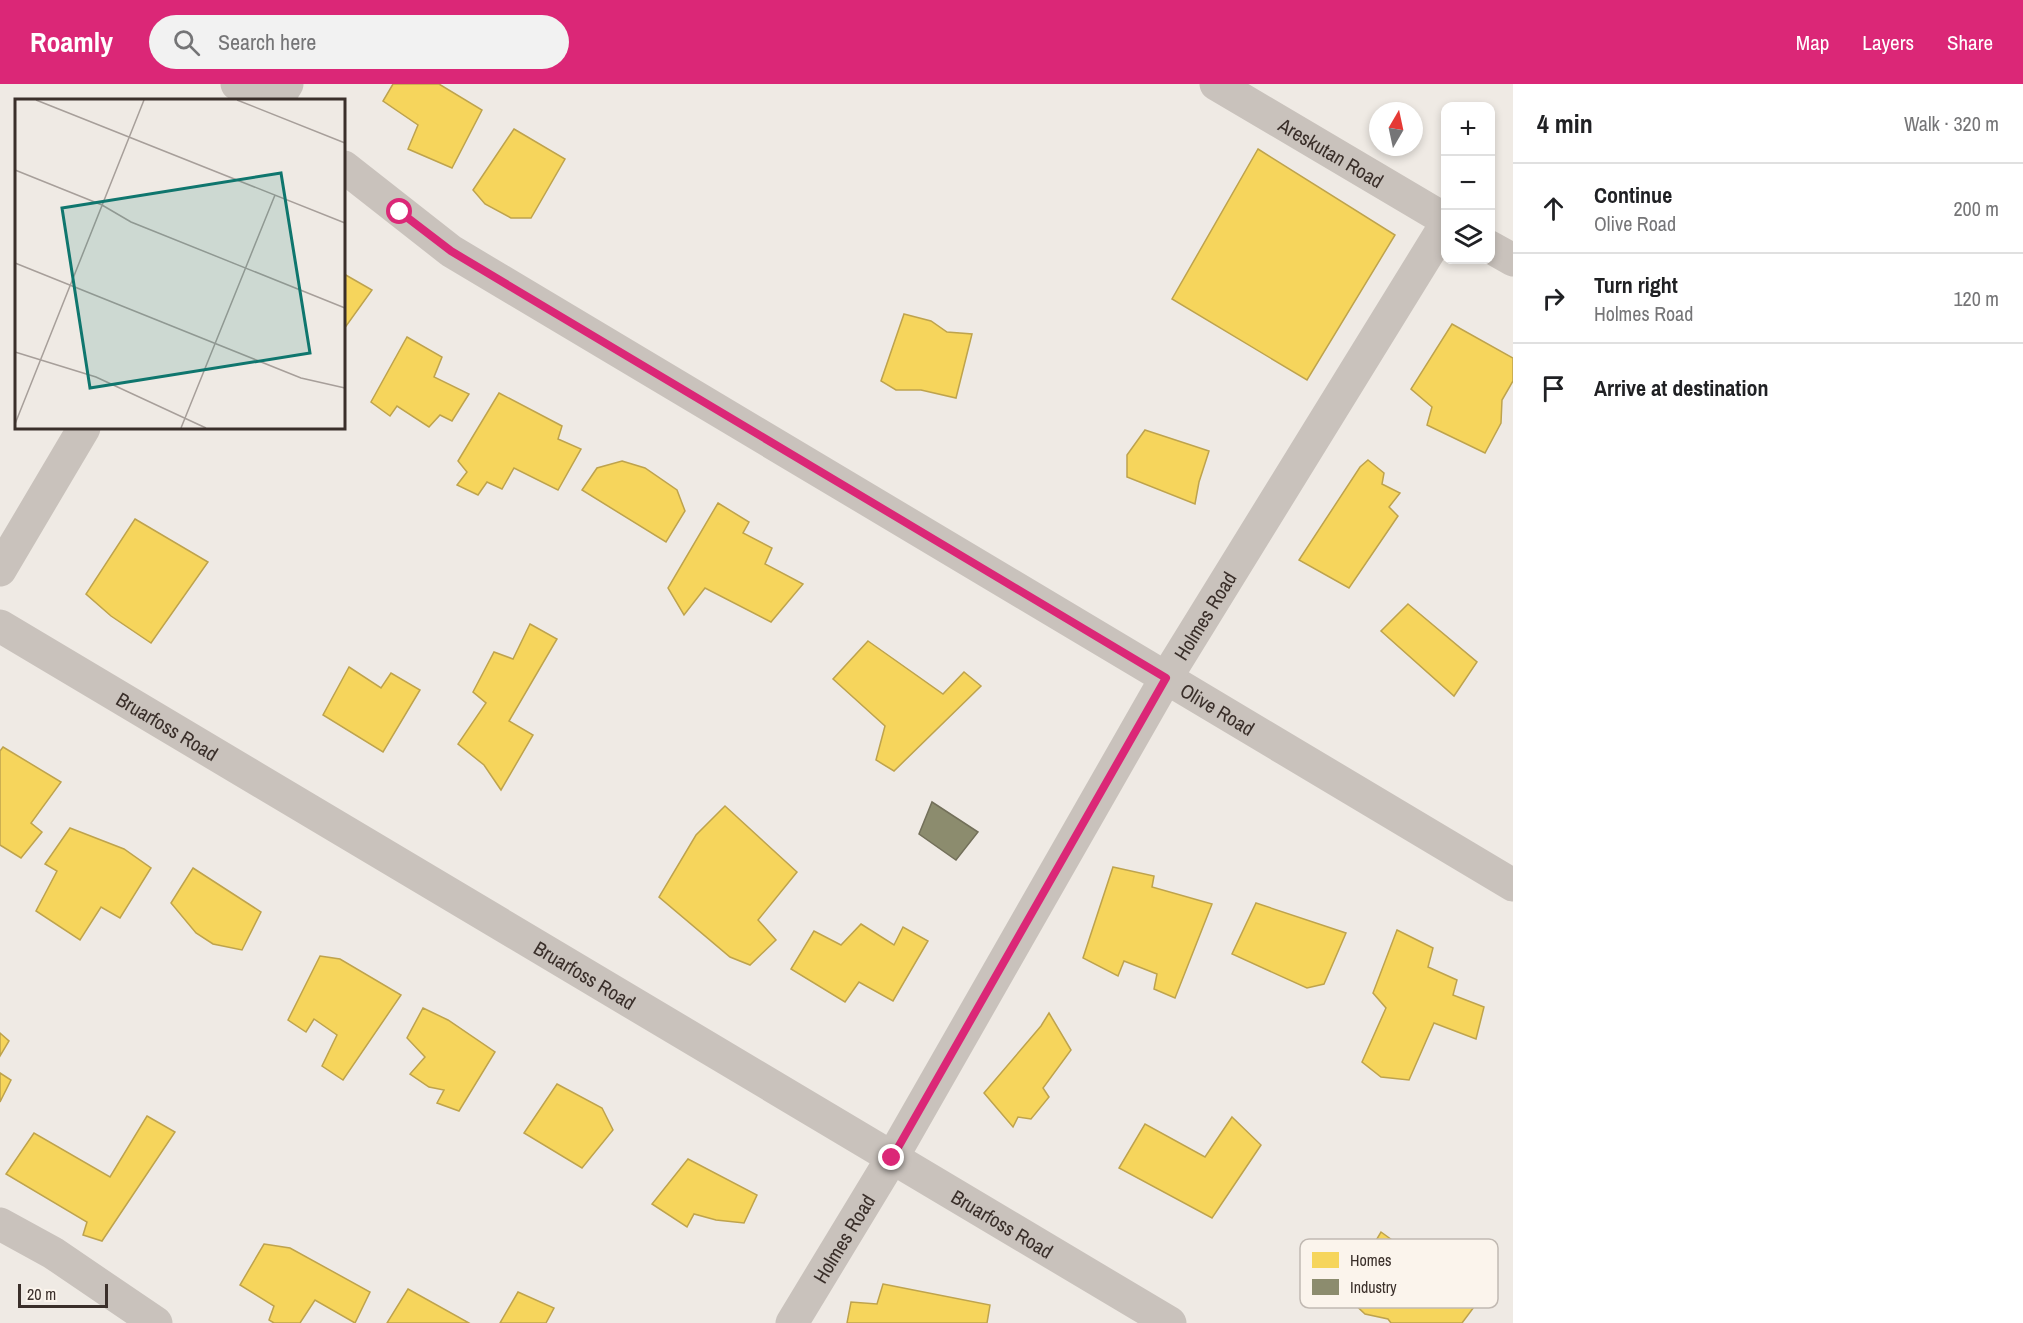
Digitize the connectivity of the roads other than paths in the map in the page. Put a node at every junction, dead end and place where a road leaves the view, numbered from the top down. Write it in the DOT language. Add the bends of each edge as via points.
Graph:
graph roads {
  1 [pos="237,84"];
  2 [pos="287,84"];
  3 [pos="1216,84"];
  4 [pos="262,99"];
  5 [pos="278,99"];
  6 [pos="345,168"];
  7 [pos="1441,219"];
  8 [pos="1441,230"];
  9 [pos="1495,249"];
  10 [pos="1513,260"];
  11 [pos="83,429"];
  12 [pos="0,570"];
  13 [pos="0,626"];
  14 [pos="1166,678"];
  15 [pos="1513,885"];
  16 [pos="892,1158"];
  17 [pos="0,1224"];
  18 [pos="156,1323"];
  19 [pos="792,1323"];
  20 [pos="1170,1323"];
  1 -- 4 [label="street"];
  2 -- 5 [label="street"];
  3 -- 7 [label="street, Areskutan Road"];
  6 -- 14 [label="street, Olive Road" via="451,251"];
  8 -- 14 [label="street, Holmes Road"];
  9 -- 10 [label="street"];
  11 -- 12 [label="street"];
  13 -- 16 [label="street, Bruarfoss Road"];
  14 -- 15 [label="street, Olive Road"];
  14 -- 16 [label="street, Holmes Road"];
  16 -- 19 [label="street, Holmes Road"];
  16 -- 20 [label="street, Bruarfoss Road"];
  17 -- 18 [label="street" via="53,1253"];
}
